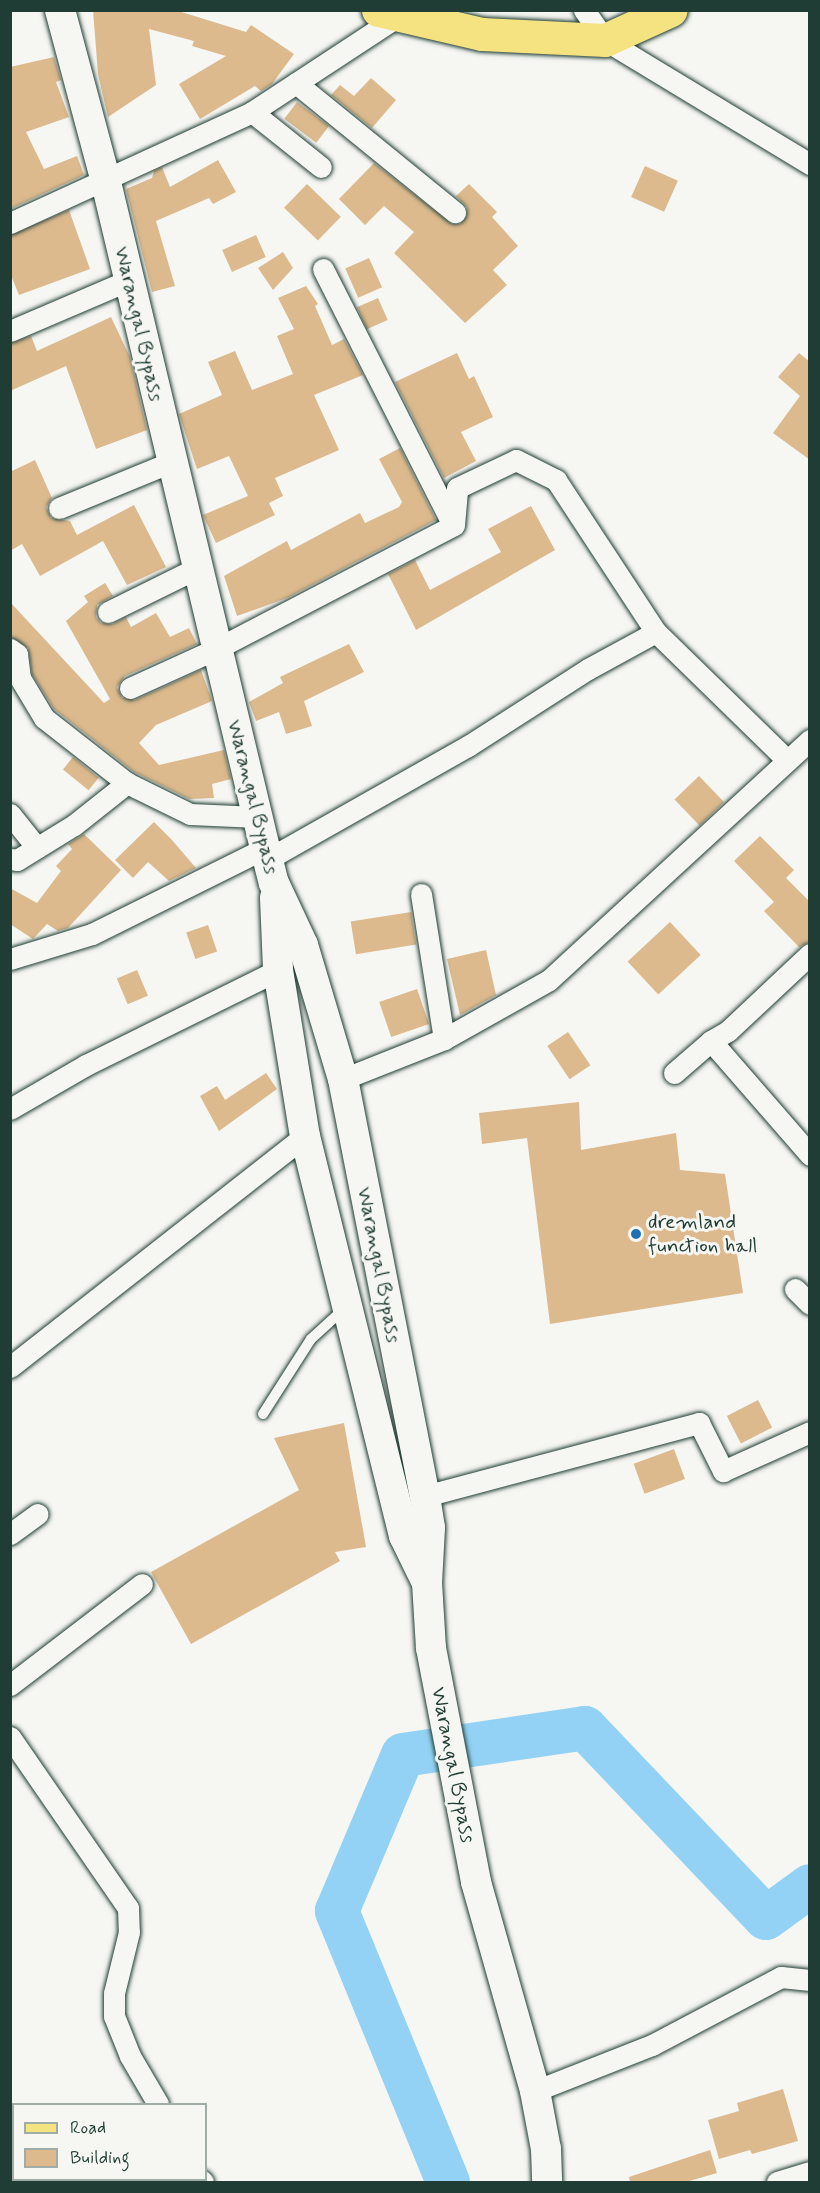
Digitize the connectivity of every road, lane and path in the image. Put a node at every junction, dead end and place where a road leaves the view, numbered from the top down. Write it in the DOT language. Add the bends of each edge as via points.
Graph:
graph roads {
  1 [pos="60,10"];
  2 [pos="584,10"];
  3 [pos="671,10"];
  4 [pos="388,13"];
  5 [pos="604,40"];
  6 [pos="296,82"];
  7 [pos="252,112"];
  8 [pos="810,164"];
  9 [pos="321,167"];
  10 [pos="105,178"];
  11 [pos="455,212"];
  12 [pos="10,223"];
  13 [pos="323,269"];
  14 [pos="129,280"];
  15 [pos="10,331"];
  16 [pos="171,462"];
  17 [pos="59,508"];
  18 [pos="454,525"];
  19 [pos="197,568"];
  20 [pos="108,612"];
  21 [pos="656,632"];
  22 [pos="10,648"];
  23 [pos="216,649"];
  24 [pos="130,687"];
  25 [pos="810,740"];
  26 [pos="787,760"];
  27 [pos="127,783"];
  28 [pos="10,814"];
  29 [pos="258,817"];
  30 [pos="37,848"];
  31 [pos="10,860"];
  32 [pos="269,863"];
  33 [pos="421,894"];
  34 [pos="810,954"];
  35 [pos="10,959"];
  36 [pos="278,970"];
  37 [pos="444,1039"];
  38 [pos="711,1041"];
  39 [pos="674,1073"];
  40 [pos="343,1079"];
  41 [pos="10,1109"];
  42 [pos="305,1136"];
  43 [pos="810,1155"];
  44 [pos="347,1305"];
  45 [pos="10,1367"];
  46 [pos="263,1414"];
  47 [pos="810,1432"];
  48 [pos="425,1496"];
  49 [pos="38,1514"];
  50 [pos="10,1534"];
  51 [pos="427,1583"];
  52 [pos="142,1584"];
  53 [pos="10,1685"];
  54 [pos="10,1737"];
  55 [pos="810,1980"];
  56 [pos="535,2091"];
  57 [pos="157,2103"];
  58 [pos="546,2149"];
  59 [pos="810,2172"];
  60 [pos="547,2182"];
  61 [pos="559,2182"];
  62 [pos="777,2182"];
  1 -- 10 [label="main road, Warangal Bypass"];
  2 -- 5 [label="street"];
  3 -- 5 [label="main road"];
  4 -- 5 [label="main road" via="482,34"];
  4 -- 6 [label="street"];
  5 -- 8 [label="street"];
  6 -- 7 [label="street"];
  6 -- 11 [label="street"];
  7 -- 9 [label="street"];
  7 -- 10 [label="street"];
  10 -- 12 [label="street"];
  10 -- 14 [label="main road, Warangal Bypass"];
  13 -- 18 [label="street"];
  14 -- 15 [label="street"];
  14 -- 16 [label="main road, Warangal Bypass"];
  16 -- 17 [label="street"];
  16 -- 19 [label="main road, Warangal Bypass"];
  18 -- 21 [label="street" via="457,488 516,460 556,480"];
  18 -- 23 [label="street"];
  19 -- 20 [label="street"];
  19 -- 23 [label="main road, Warangal Bypass"];
  21 -- 26 [label="street"];
  21 -- 32 [label="street" via="588,669 468,746"];
  22 -- 27 [label="street" via="17,654 20,678 44,718"];
  23 -- 24 [label="street"];
  23 -- 29 [label="main road, Warangal Bypass"];
  25 -- 26 [label="street"];
  26 -- 37 [label="street" via="549,980"];
  27 -- 29 [label="street" via="190,814"];
  27 -- 30 [label="street"];
  28 -- 30 [label="street"];
  29 -- 32 [label="main road, Warangal Bypass"];
  30 -- 31 [label="street"];
  32 -- 35 [label="street" via="92,934"];
  32 -- 36 [label="main road"];
  32 -- 40 [label="main road, Warangal Bypass" via="303,945"];
  33 -- 37 [label="street"];
  34 -- 38 [label="street" via="728,1031"];
  36 -- 41 [label="street" via="86,1065"];
  36 -- 42 [label="main road"];
  37 -- 40 [label="street"];
  38 -- 39 [label="street"];
  38 -- 43 [label="street"];
  40 -- 48 [label="main road, Warangal Bypass"];
  42 -- 44 [label="main road"];
  42 -- 45 [label="street"];
  44 -- 46 [label="lane" via="311,1339"];
  44 -- 51 [label="main road" via="404,1536"];
  47 -- 48 [label="street" via="723,1471 699,1423"];
  48 -- 51 [label="main road, Warangal Bypass" via="430,1528"];
  49 -- 50 [label="street"];
  51 -- 56 [label="main road, Warangal Bypass" via="430,1648 476,1882"];
  52 -- 53 [label="street"];
  54 -- 57 [label="street" via="128,1908 129,1932 114,1993 114,2016 130,2056"];
  55 -- 56 [label="street" via="781,1977 652,2046"];
  56 -- 58 [label="main road, Warangal Bypass"];
  58 -- 60 [label="main road"];
  58 -- 61 [label="main road"];
  59 -- 62 [label="street"];
}
